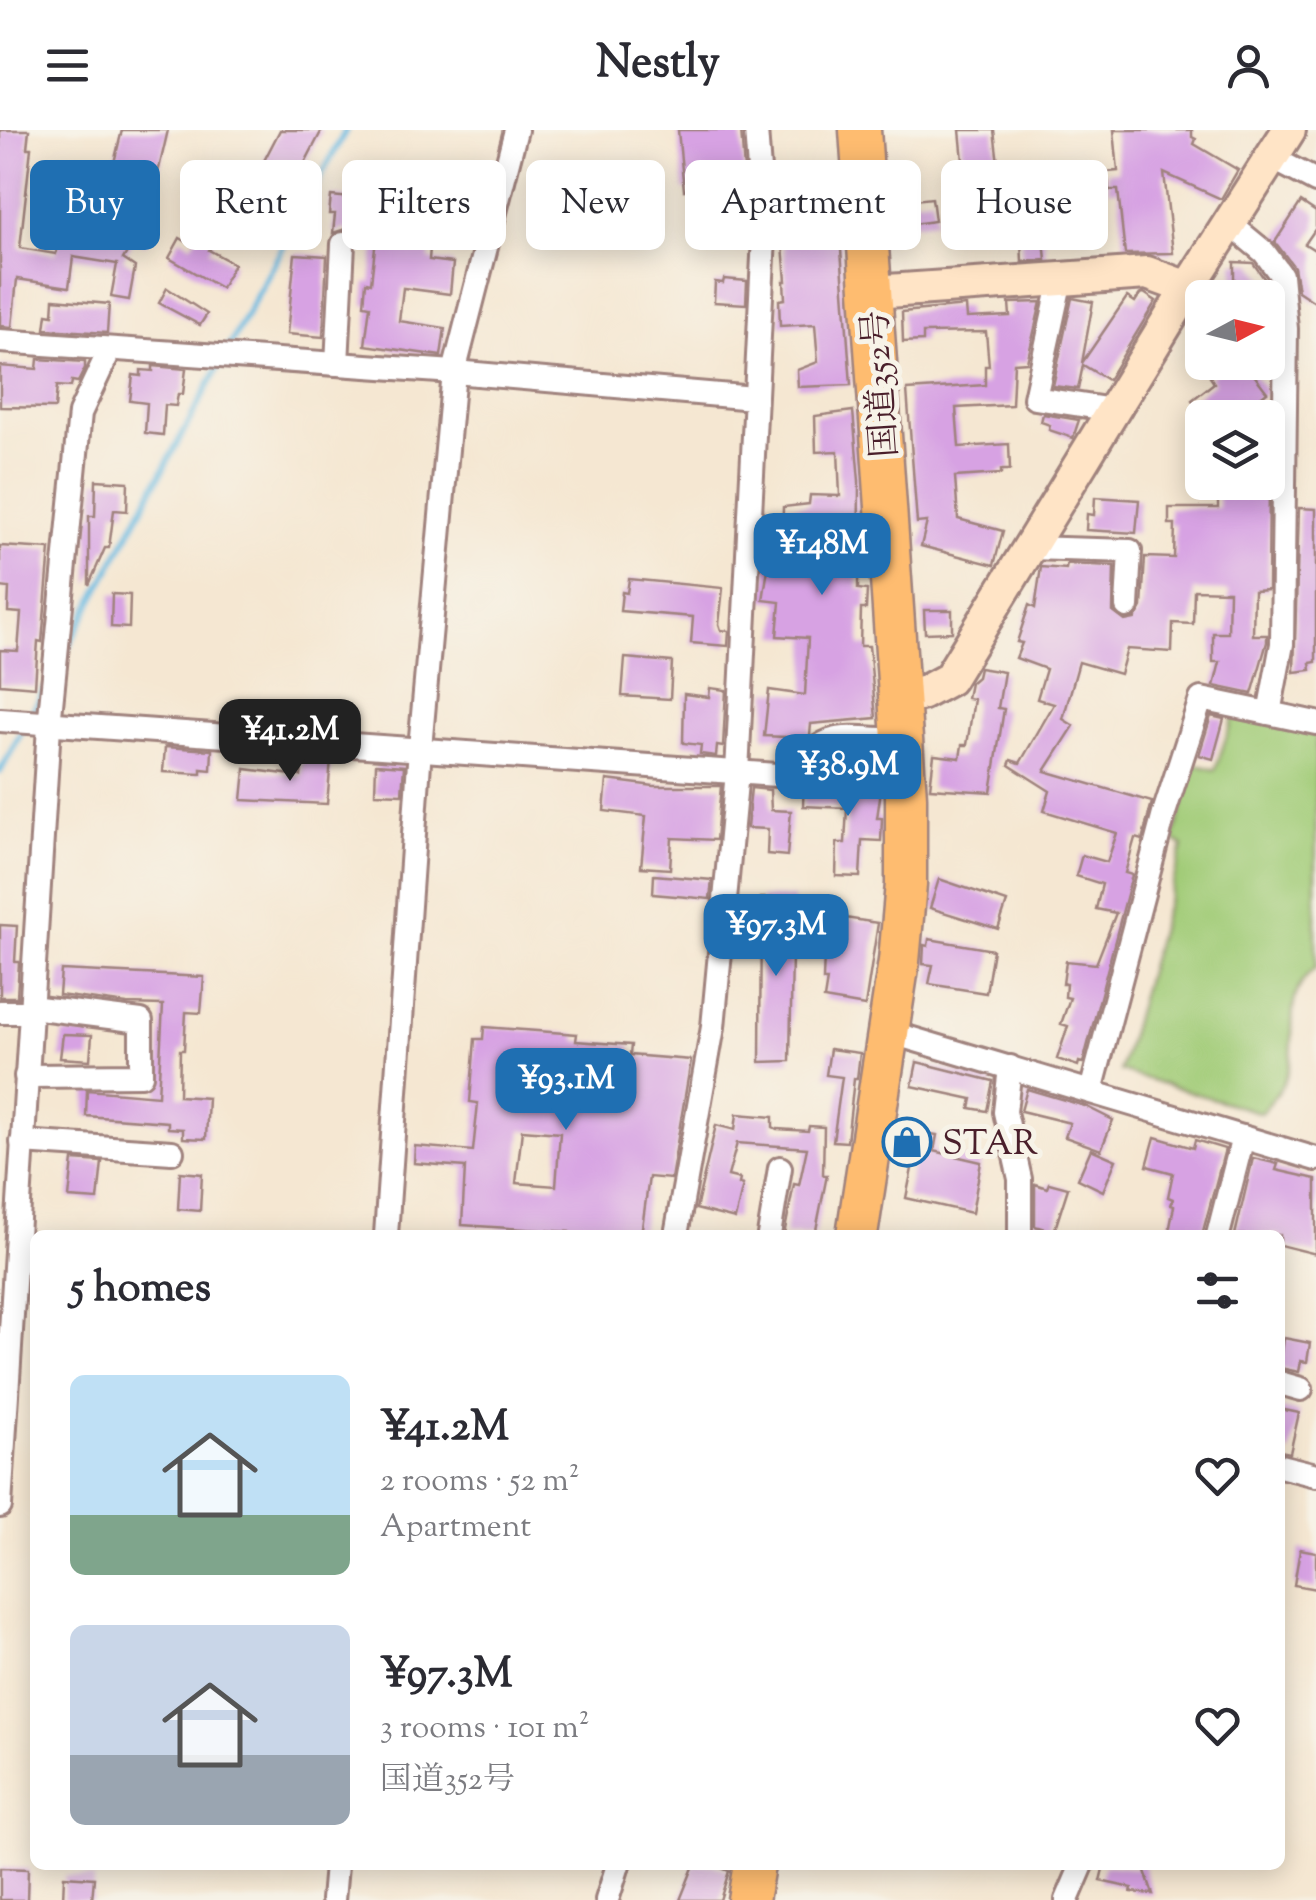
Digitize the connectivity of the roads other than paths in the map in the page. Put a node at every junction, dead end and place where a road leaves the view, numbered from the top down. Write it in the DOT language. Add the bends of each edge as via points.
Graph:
graph roads {
  1 [pos="516,130"];
  2 [pos="756,130"];
  3 [pos="860,130"];
  4 [pos="1280,144"];
  5 [pos="1316,181"];
  6 [pos="1230,224"];
  7 [pos="342,244"];
  8 [pos="1061,279"];
  9 [pos="1193,280"];
  10 [pos="1185,287"];
  11 [pos="873,292"];
  12 [pos="1185,293"];
  13 [pos="0,340"];
  14 [pos="110,349"];
  15 [pos="337,364"];
  16 [pos="454,372"];
  17 [pos="754,398"];
  18 [pos="1113,410"];
  19 [pos="1029,548"];
  20 [pos="1128,606"];
  21 [pos="900,697"];
  22 [pos="1269,714"];
  23 [pos="0,720"];
  24 [pos="1316,723"];
  25 [pos="50,726"];
  26 [pos="902,739"];
  27 [pos="420,748"];
  28 [pos="737,772"];
  29 [pos="31,1010"];
  30 [pos="0,1012"];
  31 [pos="889,1032"];
  32 [pos="1010,1068"];
  33 [pos="26,1076"];
  34 [pos="1091,1091"];
  35 [pos="1243,1137"];
  36 [pos="22,1142"];
  37 [pos="172,1152"];
  38 [pos="1316,1160"];
  39 [pos="780,1168"];
  40 [pos="386,1230"];
  41 [pos="677,1230"];
  42 [pos="770,1230"];
  43 [pos="858,1230"];
  44 [pos="1020,1230"];
  45 [pos="1219,1230"];
  46 [pos="16,1331"];
  47 [pos="1285,1467"];
  48 [pos="1316,1475"];
  49 [pos="0,1506"];
  50 [pos="336,1870"];
  51 [pos="616,1870"];
  52 [pos="753,1870"];
  53 [pos="1080,1870"];
  54 [pos="334,1900"];
  55 [pos="607,1900"];
  56 [pos="748,1900"];
  57 [pos="1067,1900"];
  1 -- 16 [label="street"];
  2 -- 17 [label="street" via="764,238"];
  3 -- 11 [label="highway, 国道352号"];
  4 -- 5 [label="street"];
  4 -- 6 [label="street"];
  6 -- 9 [label="street"];
  6 -- 22 [label="street" via="1281,275 1286,329 1282,644"];
  7 -- 15 [label="street"];
  8 -- 10 [label="street" via="1146,273"];
  8 -- 11 [label="street"];
  8 -- 18 [label="street" via="1034,398"];
  11 -- 21 [label="highway, 国道352号"];
  12 -- 18 [label="street"];
  13 -- 14 [label="street"];
  14 -- 15 [label="street"];
  14 -- 25 [label="street" via="80,414"];
  15 -- 16 [label="street"];
  16 -- 17 [label="street"];
  16 -- 27 [label="street"];
  17 -- 28 [label="street"];
  18 -- 19 [label="street"];
  19 -- 20 [label="street" via="1130,551"];
  19 -- 21 [label="street" via="949,679"];
  21 -- 26 [label="highway, 国道352号"];
  22 -- 24 [label="street"];
  22 -- 34 [label="street" via="1202,699 1164,810"];
  23 -- 25 [label="street"];
  25 -- 27 [label="street"];
  25 -- 29 [label="street"];
  26 -- 28 [label="street" via="835,739 786,774"];
  26 -- 31 [label="highway, 国道352号" via="906,884"];
  27 -- 28 [label="street"];
  27 -- 40 [label="street"];
  28 -- 41 [label="street" via="713,1027"];
  29 -- 30 [label="street"];
  29 -- 33 [label="street"];
  29 -- 33 [label="street" via="141,1021 141,1075"];
  31 -- 32 [label="street"];
  31 -- 43 [label="highway, 国道352号"];
  32 -- 34 [label="street"];
  32 -- 44 [label="street" via="1005,1112 1020,1178"];
  33 -- 36 [label="street"];
  34 -- 35 [label="street"];
  35 -- 38 [label="street"];
  35 -- 45 [label="street"];
  36 -- 37 [label="street"];
  36 -- 46 [label="street"];
  39 -- 42 [label="street"];
  46 -- 49 [label="street"];
  47 -- 48 [label="street"];
  50 -- 54 [label="street"];
  51 -- 55 [label="street"];
  52 -- 56 [label="highway"];
  53 -- 57 [label="street"];
}
